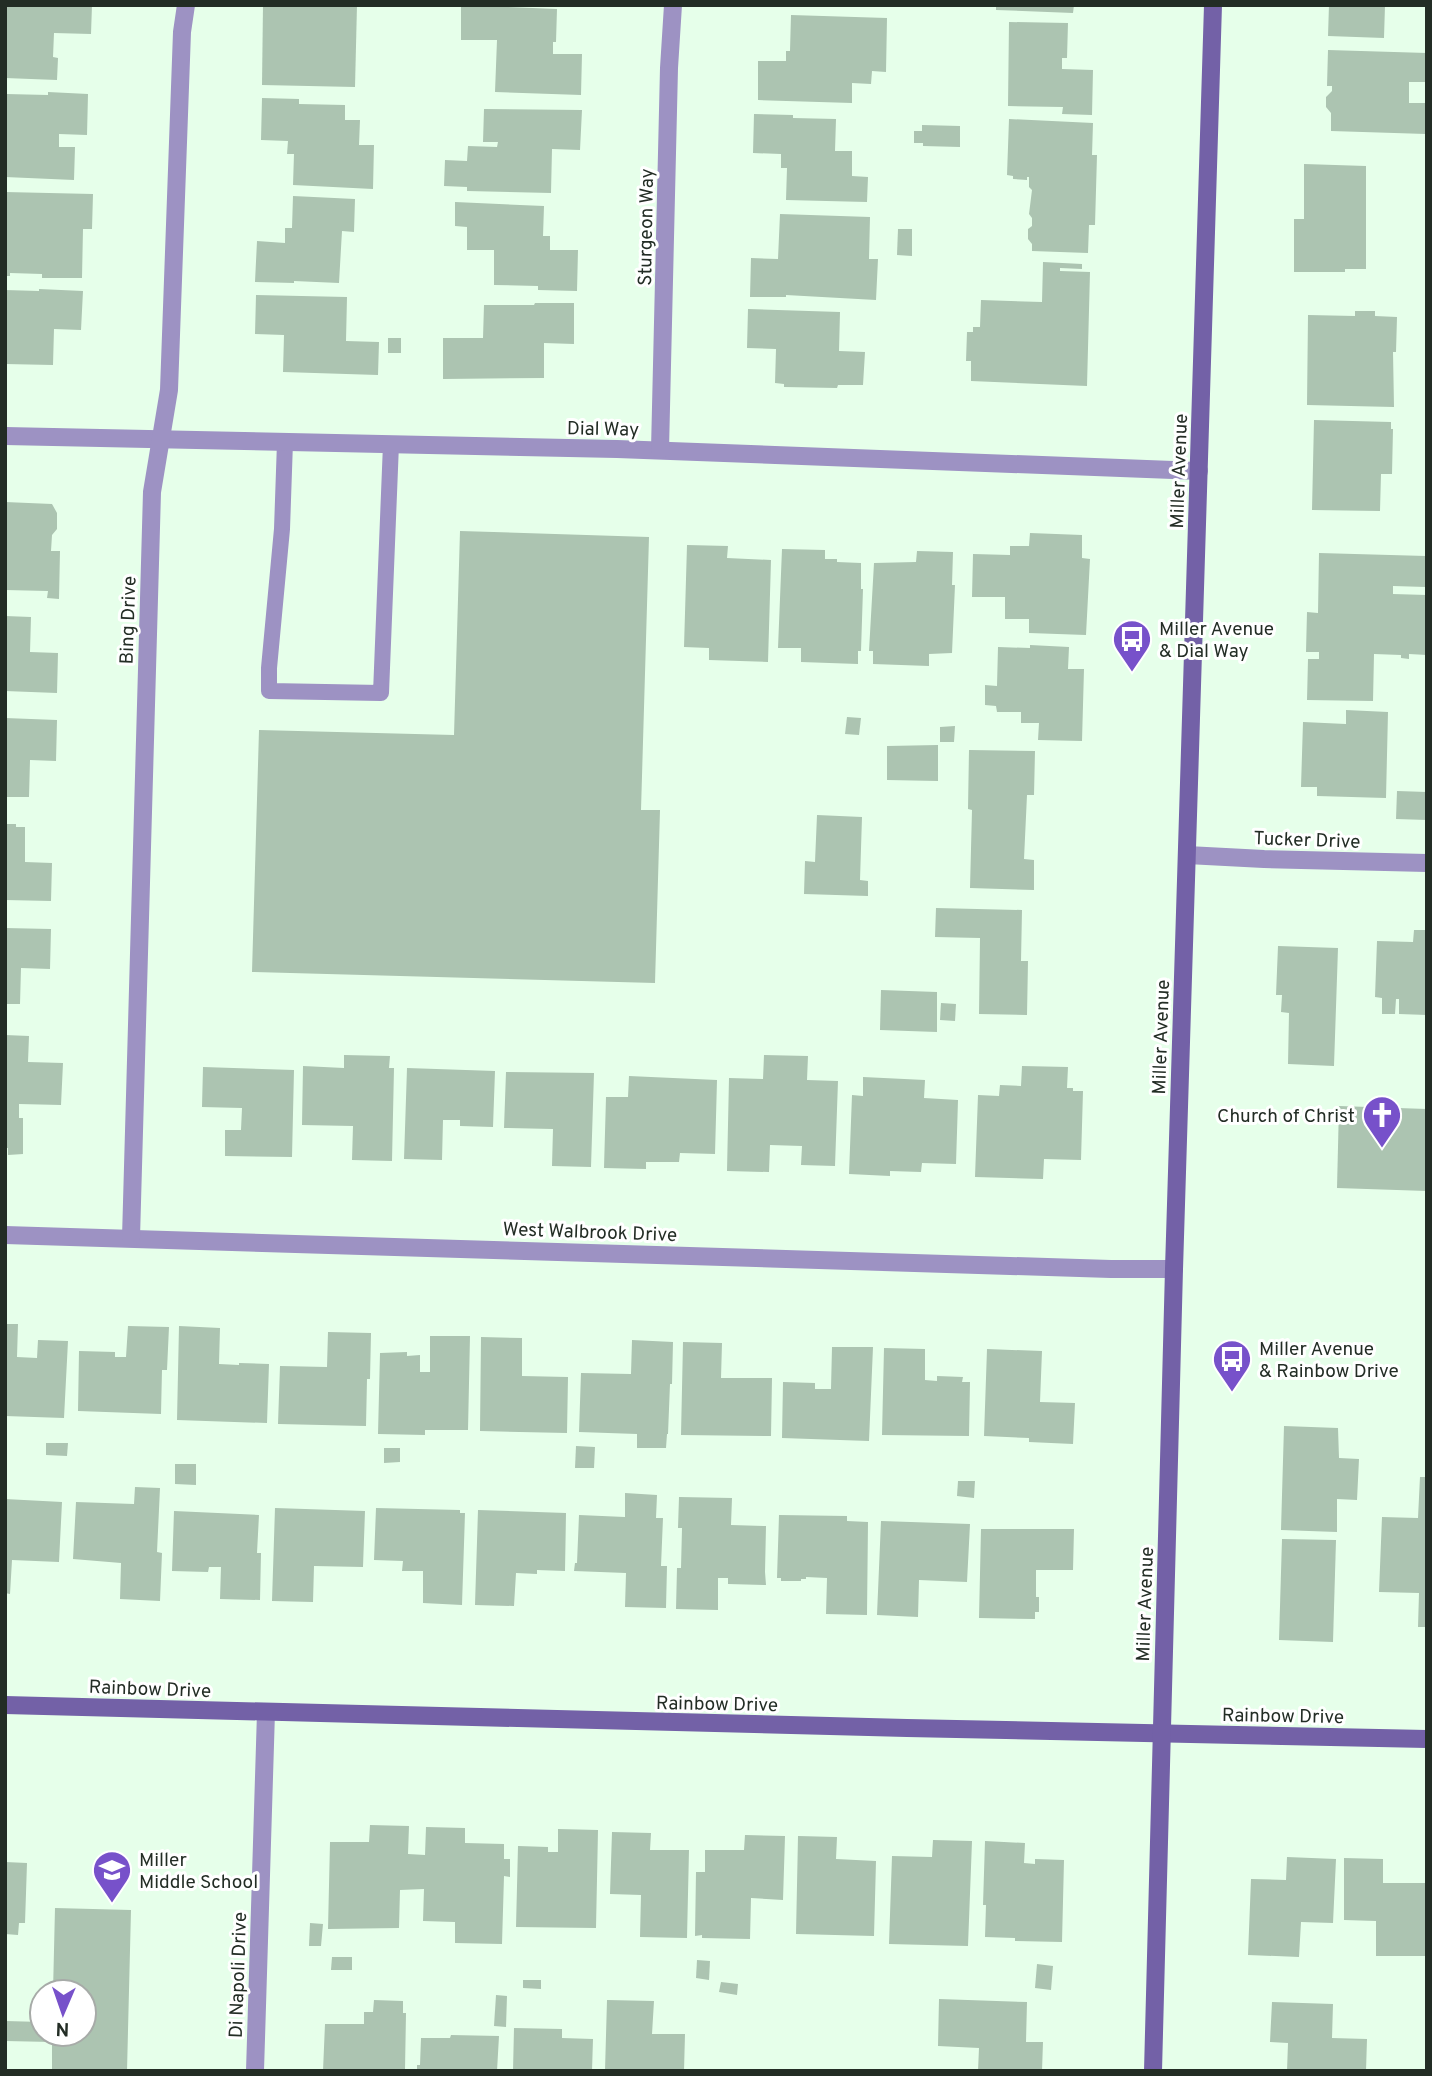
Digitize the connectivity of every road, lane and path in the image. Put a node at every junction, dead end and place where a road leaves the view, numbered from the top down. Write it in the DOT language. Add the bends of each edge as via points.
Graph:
graph roads {
  1 [pos="186,5"];
  2 [pos="673,5"];
  3 [pos="1213,5"];
  4 [pos="5,436"];
  5 [pos="159,440"];
  6 [pos="285,442"];
  7 [pos="391,444"];
  8 [pos="660,450"];
  9 [pos="1199,471"];
  10 [pos="1187,855"];
  11 [pos="1427,863"];
  12 [pos="5,1235"];
  13 [pos="131,1238"];
  14 [pos="1174,1269"];
  15 [pos="5,1705"];
  16 [pos="266,1712"];
  17 [pos="1162,1734"];
  18 [pos="1427,1739"];
  19 [pos="255,2071"];
  20 [pos="1153,2071"];
  1 -- 5 [label="street, Bing Drive" via="169,390"];
  2 -- 8 [label="street, Sturgeon Way"];
  3 -- 9 [label="main road, Miller Avenue"];
  4 -- 5 [label="street, Dial Way"];
  5 -- 6 [label="street, Dial Way"];
  5 -- 13 [label="street, Bing Drive" via="152,492"];
  6 -- 7 [label="street, Dial Way"];
  6 -- 7 [label="lane" via="269,691 381,693"];
  7 -- 8 [label="street, Dial Way"];
  8 -- 9 [label="street, Dial Way"];
  9 -- 10 [label="main road, Miller Avenue"];
  10 -- 11 [label="street, Tucker Drive"];
  10 -- 14 [label="main road, Miller Avenue"];
  12 -- 13 [label="street, West Walbrook Drive"];
  13 -- 14 [label="street, West Walbrook Drive"];
  14 -- 17 [label="main road, Miller Avenue"];
  15 -- 16 [label="main road, Rainbow Drive"];
  16 -- 17 [label="main road, Rainbow Drive"];
  16 -- 19 [label="street, Di Napoli Drive"];
  17 -- 18 [label="main road, Rainbow Drive"];
  17 -- 20 [label="main road, Miller Avenue"];
}
